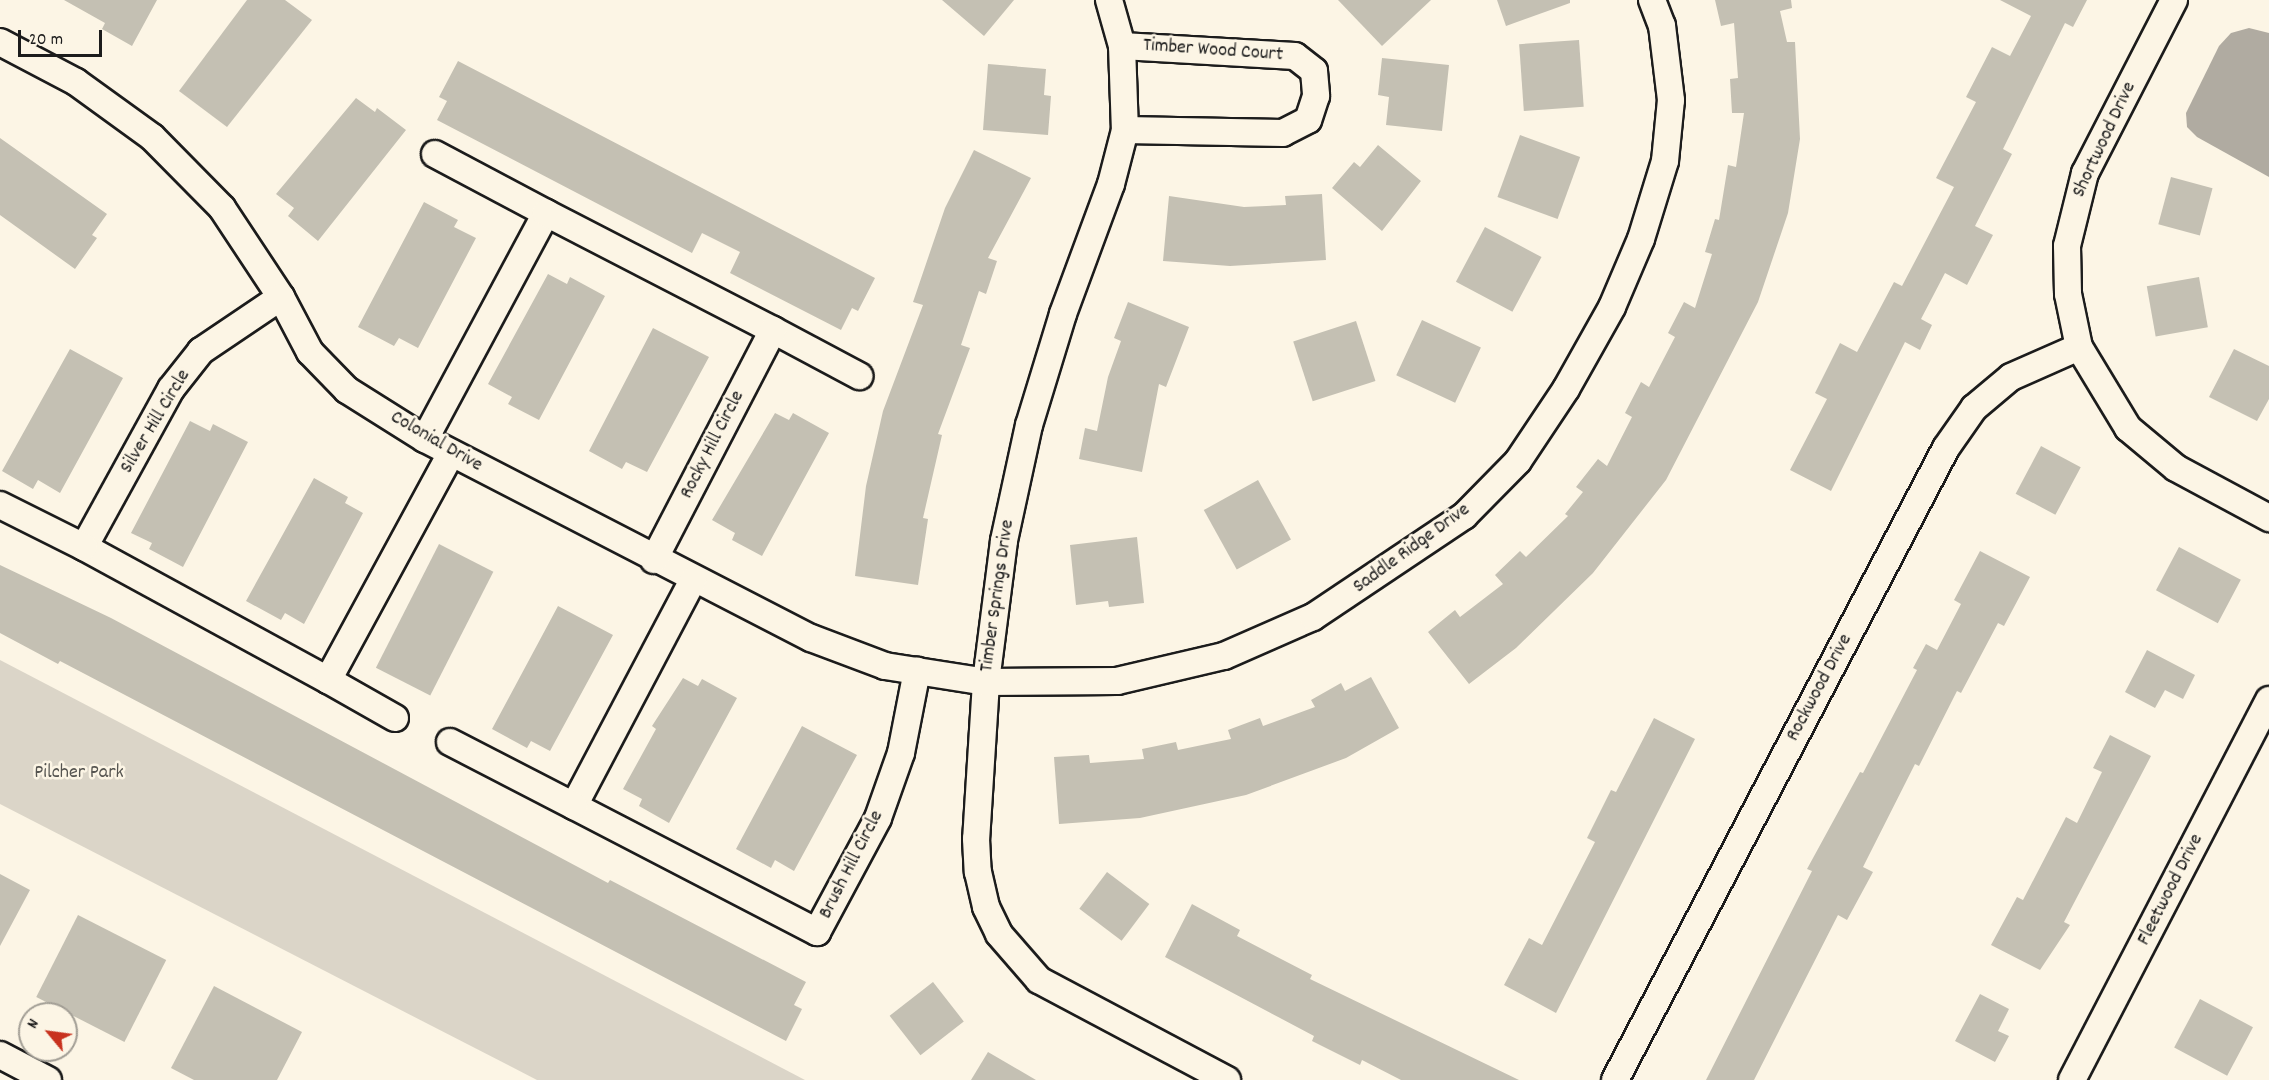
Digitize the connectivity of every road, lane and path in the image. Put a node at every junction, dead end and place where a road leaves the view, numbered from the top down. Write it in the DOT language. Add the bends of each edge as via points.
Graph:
graph roads {
  1 [pos="1109,0"];
  2 [pos="1652,0"];
  3 [pos="2174,0"];
  4 [pos="0,42"];
  5 [pos="1122,46"];
  6 [pos="1125,130"];
  7 [pos="435,154"];
  8 [pos="546,213"];
  9 [pos="281,297"];
  10 [pos="773,330"];
  11 [pos="2079,347"];
  12 [pos="859,376"];
  13 [pos="425,439"];
  14 [pos="451,453"];
  15 [pos="0,505"];
  16 [pos="2269,518"];
  17 [pos="84,547"];
  18 [pos="654,560"];
  19 [pos="693,580"];
  20 [pos="917,671"];
  21 [pos="328,681"];
  22 [pos="986,682"];
  23 [pos="2269,700"];
  24 [pos="395,718"];
  25 [pos="450,742"];
  26 [pos="574,806"];
  27 [pos="0,1055"];
  28 [pos="48,1080"];
  29 [pos="1227,1080"];
  30 [pos="1615,1080"];
  31 [pos="2072,1080"];
  1 -- 5 [label="street, Timber Springs Drive"];
  2 -- 22 [label="street, Saddle Ridge Drive" via="1662,26 1671,100 1665,162 1641,239 1612,307 1566,389 1518,461 1464,516 1390,568 1313,617 1224,656 1117,681"];
  3 -- 11 [label="street, Shortwood Drive" via="2085,173 2074,209 2067,246 2068,294"];
  4 -- 9 [label="street, Colonial Drive" via="76,82 152,137 222,208"];
  5 -- 6 [label="street, Timber Springs Drive"];
  5 -- 6 [label="street, Timber Wood Court" via="1295,56 1314,70 1316,96 1308,120 1283,134"];
  6 -- 22 [label="street, Timber Springs Drive" via="1111,184 1063,314 1029,425 1004,541"];
  7 -- 8 [label="street"];
  8 -- 10 [label="street"];
  8 -- 13 [label="street"];
  9 -- 13 [label="street, Colonial Drive" via="310,352 347,390"];
  9 -- 17 [label="street, Silver Hill Circle" via="201,351 171,389"];
  10 -- 12 [label="street"];
  10 -- 18 [label="street, Rocky Hill Circle"];
  11 -- 16 [label="street, Shortwood Drive" via="2110,404 2154,453"];
  11 -- 30 [label="street, Rockwood Drive" via="2011,377 1974,408 1946,448"];
  13 -- 14 [label="street, Colonial Drive"];
  14 -- 18 [label="street, Colonial Drive"];
  14 -- 21 [label="street"];
  15 -- 17 [label="street"];
  17 -- 21 [label="street"];
  18 -- 19 [label="street, Colonial Drive"];
  19 -- 20 [label="street, Colonial Drive" via="811,638 885,666"];
  19 -- 26 [label="street"];
  20 -- 22 [label="street, Colonial Drive"];
  20 -- 26 [label="street, Brush Hill Circle" via="901,753 878,818 817,932"];
  21 -- 24 [label="street"];
  22 -- 29 [label="street, Timber Springs Drive" via="976,839 986,907 999,934 1040,980"];
  23 -- 31 [label="street, Fleetwood Drive"];
  25 -- 26 [label="street, Brush Hill Circle"];
  27 -- 28 [label="street"];
}
